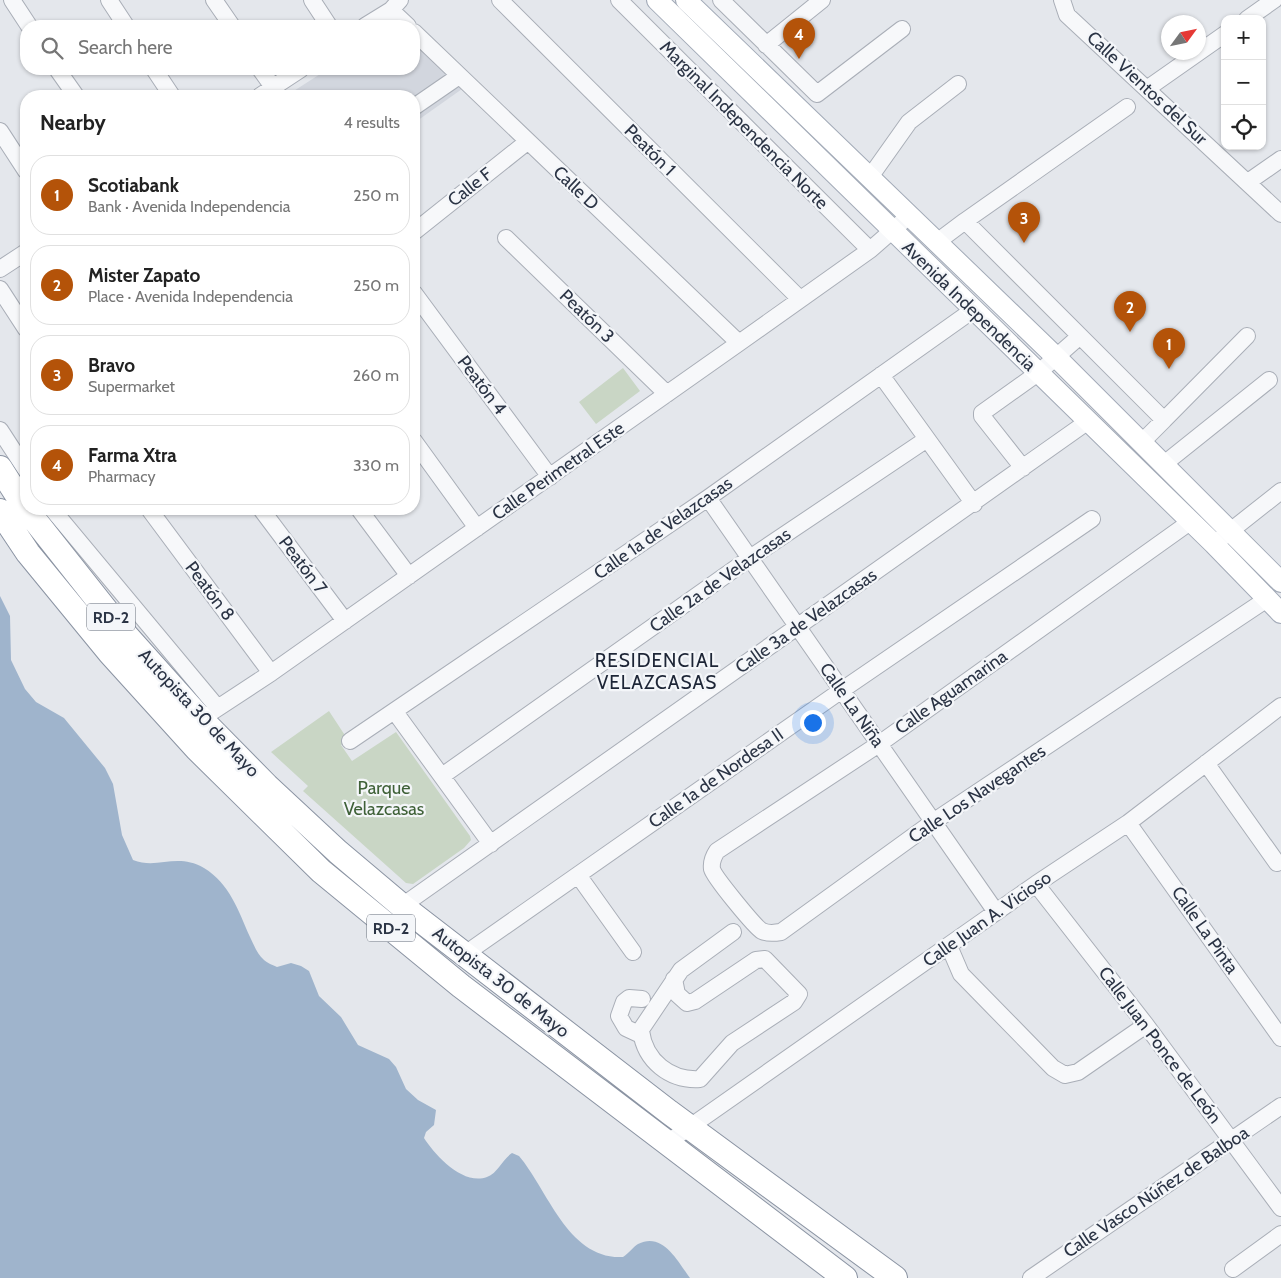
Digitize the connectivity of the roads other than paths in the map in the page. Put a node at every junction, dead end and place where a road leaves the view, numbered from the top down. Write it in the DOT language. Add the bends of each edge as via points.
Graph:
graph roads {
  1 [pos="12,0"];
  2 [pos="109,0"];
  3 [pos="214,0"];
  4 [pos="312,0"];
  5 [pos="500,0"];
  6 [pos="619,0"];
  7 [pos="657,0"];
  8 [pos="721,0"];
  9 [pos="822,0"];
  10 [pos="1062,0"];
  11 [pos="1274,0"];
  12 [pos="690,1"];
  13 [pos="395,5"];
  14 [pos="1253,15"];
  15 [pos="675,18"];
  16 [pos="26,20"];
  17 [pos="122,20"];
  18 [pos="228,20"];
  19 [pos="325,20"];
  20 [pos="374,20"];
  21 [pos="404,20"];
  22 [pos="902,29"];
  23 [pos="1221,37"];
  24 [pos="420,38"];
  25 [pos="766,45"];
  26 [pos="62,75"];
  27 [pos="158,75"];
  28 [pos="262,75"];
  29 [pos="292,75"];
  30 [pos="459,76"];
  31 [pos="958,84"];
  32 [pos="1148,88"];
  33 [pos="72,90"];
  34 [pos="168,90"];
  35 [pos="265,90"];
  36 [pos="269,90"];
  37 [pos="420,103"];
  38 [pos="1127,106"];
  39 [pos="0,131"];
  40 [pos="527,142"];
  41 [pos="1281,159"];
  42 [pos="20,162"];
  43 [pos="870,177"];
  44 [pos="1248,182"];
  45 [pos="1281,214"];
  46 [pos="910,215"];
  47 [pos="420,221"];
  48 [pos="965,221"];
  49 [pos="892,232"];
  50 [pos="506,238"];
  51 [pos="937,242"];
  52 [pos="870,250"];
  53 [pos="20,256"];
  54 [pos="0,269"];
  55 [pos="0,289"];
  56 [pos="800,299"];
  57 [pos="420,301"];
  58 [pos="973,310"];
  59 [pos="20,320"];
  60 [pos="1080,336"];
  61 [pos="1247,336"];
  62 [pos="739,343"];
  63 [pos="1056,357"];
  64 [pos="1038,373"];
  65 [pos="881,376"];
  66 [pos="1269,380"];
  67 [pos="668,394"];
  68 [pos="1164,420"];
  69 [pos="1087,422"];
  70 [pos="0,430"];
  71 [pos="927,439"];
  72 [pos="1141,443"];
  73 [pos="420,449"];
  74 [pos="20,461"];
  75 [pos="1164,464"];
  76 [pos="0,468"];
  77 [pos="1024,468"];
  78 [pos="550,477"];
  79 [pos="1281,491"];
  80 [pos="708,498"];
  81 [pos="20,500"];
  82 [pos="974,504"];
  83 [pos="0,511"];
  84 [pos="31,515"];
  85 [pos="58,515"];
  86 [pos="153,515"];
  87 [pos="266,515"];
  88 [pos="363,515"];
  89 [pos="1092,518"];
  90 [pos="1190,522"];
  91 [pos="477,528"];
  92 [pos="1229,531"];
  93 [pos="1214,544"];
  94 [pos="750,558"];
  95 [pos="409,576"];
  96 [pos="1281,582"];
  97 [pos="1267,599"];
  98 [pos="1281,613"];
  99 [pos="345,621"];
  100 [pos="798,627"];
  101 [pos="271,673"];
  102 [pos="842,690"];
  103 [pos="1281,706"];
  104 [pos="395,712"];
  105 [pos="209,713"];
  106 [pos="350,741"];
  107 [pos="879,744"];
  108 [pos="1206,763"];
  109 [pos="442,776"];
  110 [pos="933,822"];
  111 [pos="1128,822"];
  112 [pos="491,844"];
  113 [pos="712,859"];
  114 [pos="1277,862"];
  115 [pos="578,875"];
  116 [pos="1036,884"];
  117 [pos="402,906"];
  118 [pos="996,912"];
  119 [pos="733,932"];
  120 [pos="949,946"];
  121 [pos="633,952"];
  122 [pos="465,954"];
  123 [pos="674,979"];
  124 [pos="642,1000"];
  125 [pos="1146,1025"];
  126 [pos="641,1035"];
  127 [pos="1281,1038"];
  128 [pos="664,1071"];
  129 [pos="647,1096"];
  130 [pos="1281,1106"];
  131 [pos="688,1127"];
  132 [pos="1232,1140"];
  133 [pos="667,1143"];
  134 [pos="1281,1208"];
  135 [pos="1281,1234"];
  136 [pos="1233,1269"];
  137 [pos="845,1278"];
  138 [pos="895,1278"];
  139 [pos="1031,1278"];
  1 -- 16 [label="street"];
  2 -- 17 [label="street"];
  3 -- 18 [label="street"];
  4 -- 19 [label="street"];
  5 -- 56 [label="street, Peatón 1"];
  6 -- 52 [label="street, Marginal Independencia Norte"];
  7 -- 15 [label="main road, Avenida Independencia"];
  8 -- 25 [label="street"];
  9 -- 25 [label="street"];
  10 -- 32 [label="street, Calle Vientos del Sur" via="1067,15"];
  11 -- 14 [label="street"];
  12 -- 15 [label="street"];
  12 -- 43 [label="main road, Avenida Independencia"];
  13 -- 20 [label="street"];
  13 -- 21 [label="street"];
  15 -- 49 [label="main road, Avenida Independencia"];
  22 -- 25 [label="street" via="818,94"];
  23 -- 32 [label="street"];
  24 -- 30 [label="street, Calle D"];
  26 -- 33 [label="street"];
  27 -- 34 [label="street"];
  28 -- 35 [label="street"];
  29 -- 36 [label="street"];
  30 -- 37 [label="street"];
  30 -- 40 [label="street, Calle D"];
  31 -- 43 [label="street" via="909,122"];
  32 -- 44 [label="street, Calle Vientos del Sur"];
  38 -- 48 [label="street"];
  39 -- 42 [label="street"];
  40 -- 47 [label="street, Calle F"];
  40 -- 62 [label="street, Calle D"];
  41 -- 44 [label="street"];
  43 -- 46 [label="main road, Avenida Independencia"];
  44 -- 45 [label="street, Calle Vientos del Sur"];
  46 -- 49 [label="street, Calle Perimetral Este"];
  46 -- 51 [label="main road, Avenida Independencia"];
  48 -- 51 [label="street"];
  48 -- 60 [label="street"];
  49 -- 52 [label="street, Calle Perimetral Este"];
  49 -- 58 [label="main road, Avenida Independencia"];
  50 -- 67 [label="street, Peatón 3"];
  51 -- 63 [label="main road, Avenida Independencia"];
  52 -- 56 [label="street, Calle Perimetral Este"];
  53 -- 54 [label="street"];
  55 -- 59 [label="street"];
  56 -- 62 [label="street, Calle Perimetral Este"];
  57 -- 78 [label="street, Peatón 4"];
  58 -- 64 [label="main road, Avenida Independencia"];
  58 -- 65 [label="street, Calle 1a de Velazcasas"];
  60 -- 63 [label="street"];
  60 -- 68 [label="street"];
  61 -- 68 [label="street"];
  62 -- 67 [label="street, Calle Perimetral Este"];
  63 -- 64 [label="street"];
  63 -- 72 [label="main road, Avenida Independencia"];
  64 -- 69 [label="main road, Avenida Independencia"];
  64 -- 77 [label="street" via="982,413"];
  65 -- 71 [label="street"];
  65 -- 80 [label="street, Calle 1a de Velazcasas"];
  66 -- 75 [label="street"];
  67 -- 78 [label="street, Calle Perimetral Este"];
  68 -- 72 [label="street"];
  69 -- 77 [label="street, Calle 3a de Velazcasas"];
  69 -- 90 [label="main road, Avenida Independencia"];
  70 -- 74 [label="street"];
  71 -- 82 [label="street"];
  71 -- 94 [label="street, Calle 2a de Velazcasas"];
  72 -- 75 [label="main road, Avenida Independencia"];
  73 -- 91 [label="street"];
  75 -- 92 [label="main road, Avenida Independencia"];
  76 -- 81 [label="highway, Autopista 30 de Mayo / RD-2"];
  77 -- 82 [label="street, Calle 3a de Velazcasas"];
  78 -- 91 [label="street, Calle Perimetral Este"];
  79 -- 92 [label="street"];
  80 -- 94 [label="street, Calle La Niña"];
  80 -- 104 [label="street, Calle 1a de Velazcasas"];
  82 -- 100 [label="street, Calle 3a de Velazcasas"];
  83 -- 133 [label="highway, Autopista 30 de Mayo / RD-2" via="28,553 110,653 197,749 321,871 461,986"];
  84 -- 105 [label="highway, Autopista 30 de Mayo / RD-2" via="124,633"];
  85 -- 105 [label="street"];
  86 -- 101 [label="street, Peatón 8"];
  87 -- 99 [label="street, Peatón 7"];
  88 -- 95 [label="street"];
  89 -- 102 [label="street, Calle 1a de Nordesa II"];
  90 -- 93 [label="main road, Avenida Independencia"];
  90 -- 107 [label="street, Calle Aguamarina"];
  91 -- 95 [label="street, Calle Perimetral Este"];
  92 -- 93 [label="street"];
  92 -- 96 [label="main road, Avenida Independencia"];
  93 -- 97 [label="main road, Avenida Independencia"];
  94 -- 100 [label="street, Calle La Niña"];
  94 -- 109 [label="street, Calle 2a de Velazcasas"];
  95 -- 99 [label="street, Calle Perimetral Este"];
  97 -- 98 [label="main road, Avenida Independencia"];
  97 -- 110 [label="street, Calle Los Navegantes"];
  99 -- 101 [label="street, Calle Perimetral Este"];
  100 -- 102 [label="street, Calle La Niña"];
  100 -- 112 [label="street, Calle 3a de Velazcasas"];
  101 -- 105 [label="street, Calle Perimetral Este"];
  102 -- 107 [label="street, Calle La Niña"];
  102 -- 115 [label="street, Calle 1a de Nordesa II"];
  103 -- 108 [label="street, Calle Juan A. Vicioso"];
  104 -- 106 [label="street, Calle 1a de Velazcasas"];
  104 -- 109 [label="street"];
  105 -- 117 [label="highway, Autopista 30 de Mayo / RD-2" via="267,786"];
  107 -- 110 [label="street, Calle La Niña"];
  107 -- 113 [label="street, Calle Aguamarina" via="717,851"];
  108 -- 111 [label="street, Calle Juan A. Vicioso"];
  108 -- 114 [label="street"];
  109 -- 112 [label="street"];
  110 -- 113 [label="street, Calle Los Navegantes" via="782,932 761,930 717,880 712,870"];
  110 -- 118 [label="street, Calle La Niña"];
  111 -- 116 [label="street, Calle Juan A. Vicioso"];
  111 -- 127 [label="street, Calle La Pinta"];
  112 -- 117 [label="street, Calle 3a de Velazcasas"];
  115 -- 121 [label="street"];
  115 -- 122 [label="street, Calle 1a de Nordesa II"];
  116 -- 118 [label="street, Calle Juan A. Vicioso"];
  116 -- 125 [label="street, Calle Juan Ponce de León"];
  117 -- 122 [label="highway, Autopista 30 de Mayo / RD-2"];
  118 -- 120 [label="street, Calle Juan A. Vicioso"];
  119 -- 123 [label="street" via="681,970"];
  120 -- 125 [label="street" via="961,974 1052,1068 1066,1075 1078,1072"];
  120 -- 131 [label="street, Calle Juan A. Vicioso"];
  122 -- 129 [label="highway, Autopista 30 de Mayo / RD-2"];
  123 -- 126 [label="street" via="642,1028"];
  123 -- 128 [label="street" via="676,994 687,1003 695,1001 756,960 765,959 799,996 732,1043 700,1078"];
  124 -- 126 [label="street" via="629,998 619,1016 626,1028"];
  125 -- 132 [label="street, Calle Juan Ponce de León"];
  126 -- 128 [label="street"];
  128 -- 129 [label="street"];
  129 -- 131 [label="highway, Autopista 30 de Mayo / RD-2"];
  130 -- 132 [label="street, Calle Vasco Núñez de Balboa"];
  131 -- 133 [label="street, Calle Juan A. Vicioso"];
  131 -- 138 [label="highway, Autopista 30 de Mayo / RD-2"];
  132 -- 134 [label="street, Calle Juan Ponce de León"];
  132 -- 139 [label="street, Calle Vasco Núñez de Balboa"];
  133 -- 137 [label="highway, Autopista 30 de Mayo / RD-2"];
  135 -- 136 [label="street"];
}
